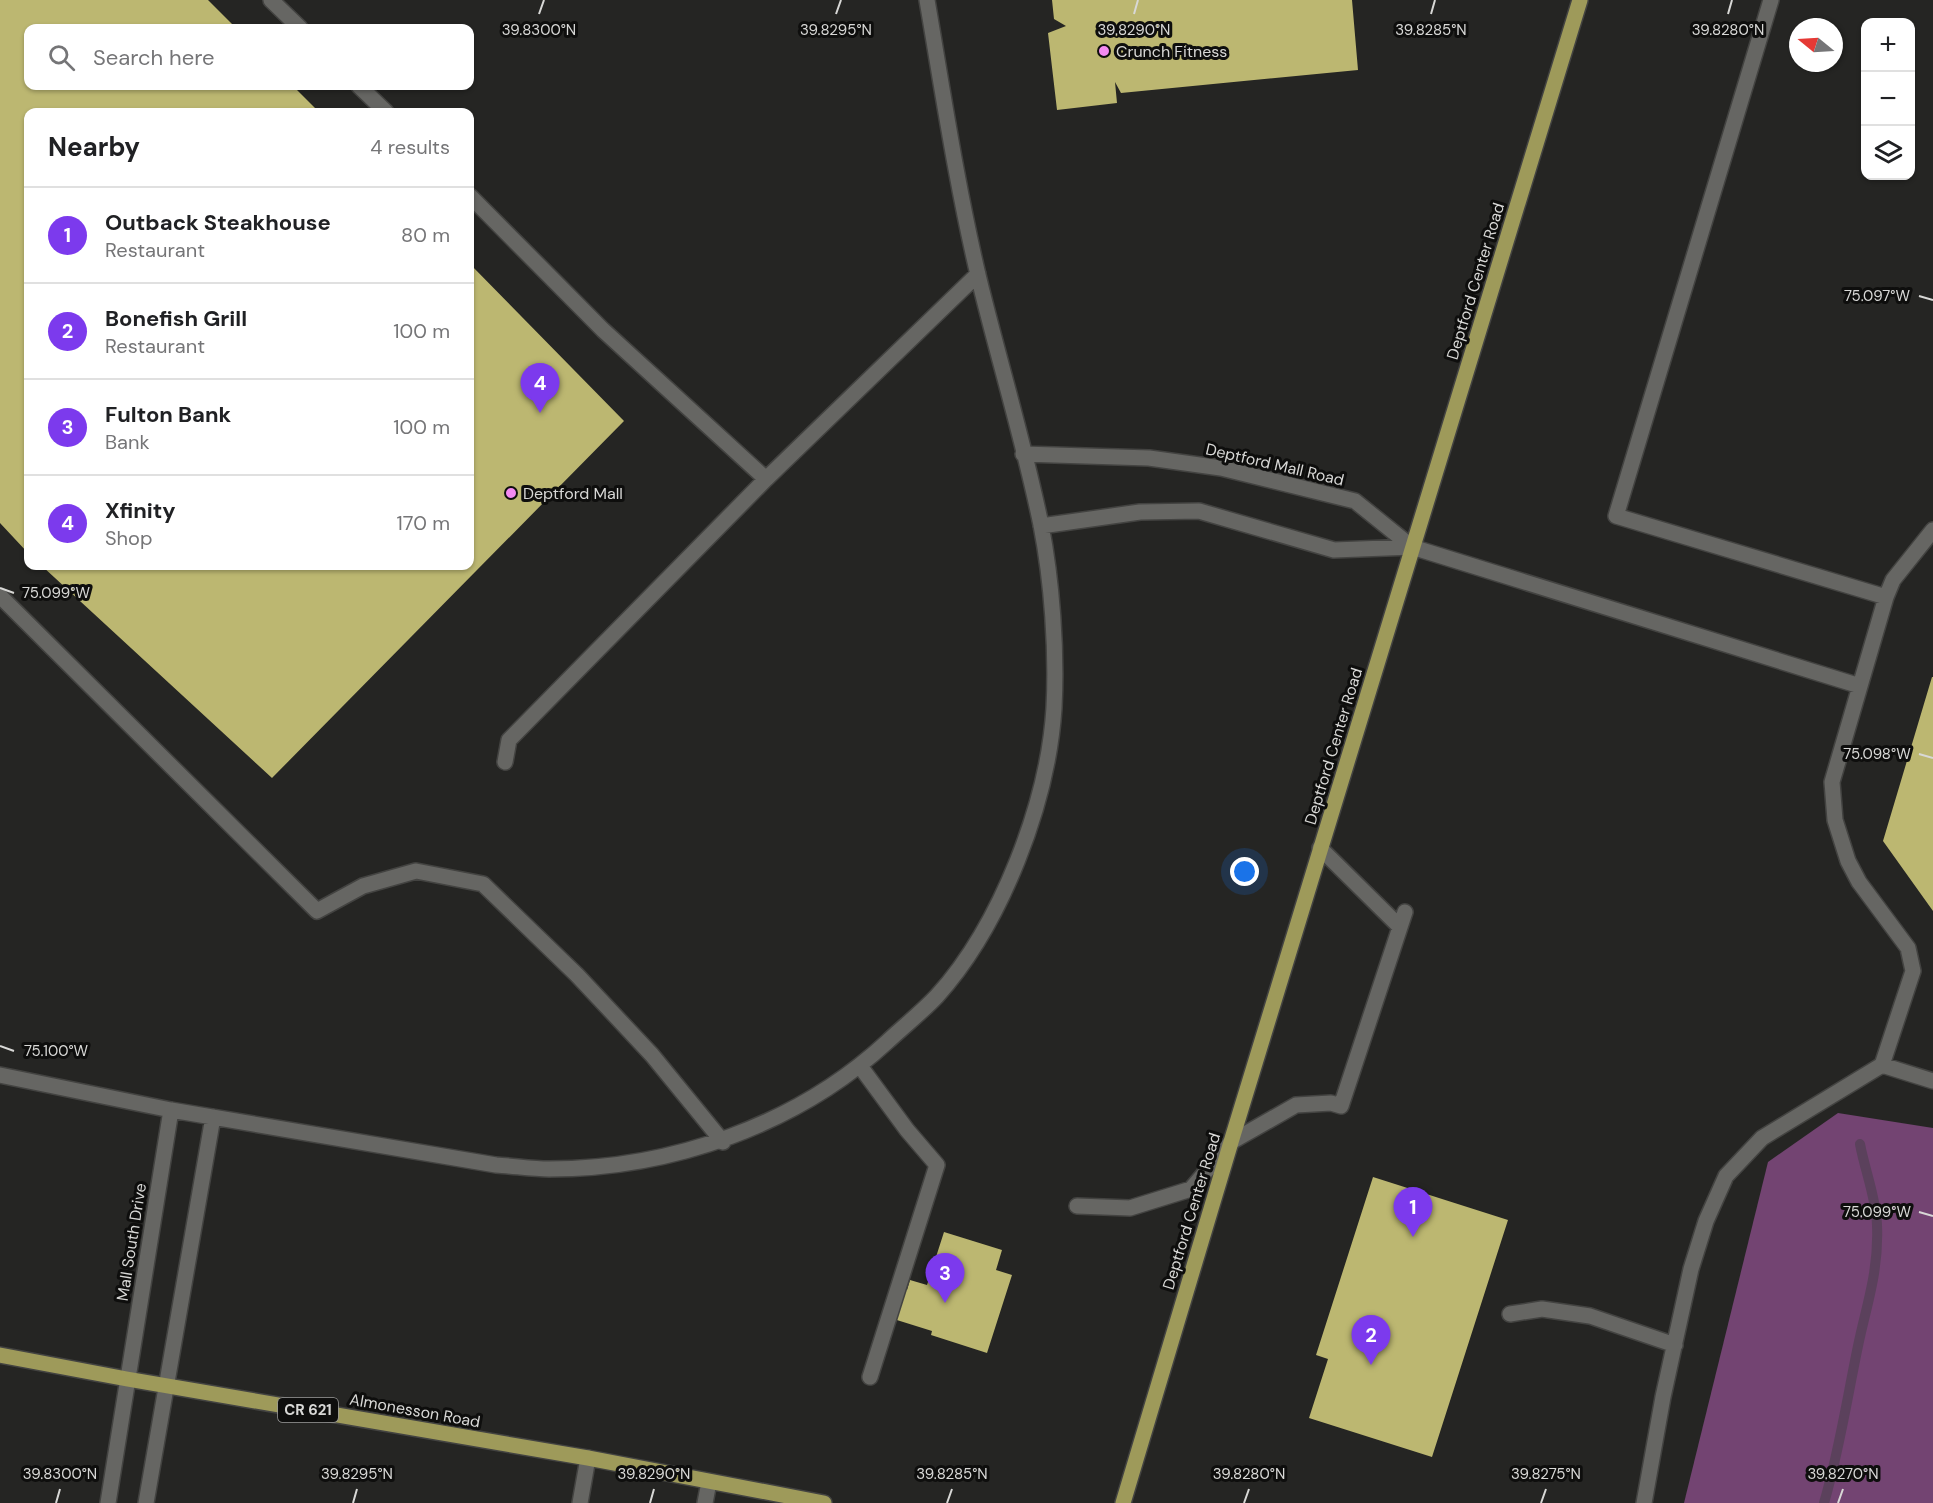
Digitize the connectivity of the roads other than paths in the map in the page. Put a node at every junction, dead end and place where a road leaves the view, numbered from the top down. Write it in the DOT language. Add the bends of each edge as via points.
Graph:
graph roads {
  1 [pos="271,0"];
  2 [pos="927,0"];
  3 [pos="1580,0"];
  4 [pos="1771,0"];
  5 [pos="296,24"];
  6 [pos="363,90"];
  7 [pos="382,108"];
  8 [pos="474,200"];
  9 [pos="978,274"];
  10 [pos="1023,454"];
  11 [pos="766,479"];
  12 [pos="1041,526"];
  13 [pos="1933,530"];
  14 [pos="1412,547"];
  15 [pos="0,596"];
  16 [pos="1886,597"];
  17 [pos="1860,686"];
  18 [pos="505,762"];
  19 [pos="1320,848"];
  20 [pos="1405,912"];
  21 [pos="1400,927"];
  22 [pos="1882,1065"];
  23 [pos="860,1066"];
  24 [pos="0,1076"];
  25 [pos="1933,1081"];
  26 [pos="171,1110"];
  27 [pos="213,1117"];
  28 [pos="723,1142"];
  29 [pos="1231,1142"];
  30 [pos="1077,1206"];
  31 [pos="1510,1314"];
  32 [pos="1675,1345"];
  33 [pos="0,1355"];
  34 [pos="870,1377"];
  35 [pos="127,1379"];
  36 [pos="165,1386"];
  37 [pos="588,1458"];
  38 [pos="709,1482"];
  39 [pos="108,1503"];
  40 [pos="146,1503"];
  41 [pos="580,1503"];
  42 [pos="705,1503"];
  43 [pos="824,1503"];
  44 [pos="1123,1503"];
  45 [pos="1644,1503"];
  1 -- 5 [label="lane"];
  2 -- 9 [label="lane"];
  3 -- 14 [label="main road, Deptford Center Road"];
  4 -- 16 [label="lane" via="1616,516"];
  6 -- 7 [label="lane"];
  8 -- 11 [label="lane" via="603,330"];
  9 -- 10 [label="lane"];
  9 -- 11 [label="lane"];
  10 -- 12 [label="lane"];
  10 -- 14 [label="lane, Deptford Mall Road" via="1149,458 1221,468 1355,501"];
  11 -- 18 [label="lane" via="509,740"];
  12 -- 14 [label="lane" via="1140,512 1199,511 1334,550"];
  12 -- 23 [label="lane" via="1051,606 1054,710 1028,831 1014,872 986,926 956,970 938,995"];
  13 -- 16 [label="lane" via="1893,580"];
  14 -- 17 [label="lane"];
  14 -- 19 [label="main road, Deptford Center Road"];
  15 -- 28 [label="lane" via="317,911 363,886 416,871 483,884 652,1055"];
  16 -- 17 [label="lane"];
  17 -- 22 [label="lane" via="1832,782 1835,820 1848,861 1908,948 1913,971"];
  19 -- 21 [label="lane"];
  19 -- 29 [label="main road, Deptford Center Road"];
  20 -- 21 [label="lane"];
  21 -- 29 [label="lane" via="1341,1106 1296,1105"];
  22 -- 25 [label="lane"];
  22 -- 32 [label="lane" via="1762,1138 1726,1176 1691,1269"];
  23 -- 28 [label="lane" via="830,1088"];
  23 -- 34 [label="lane" via="937,1166"];
  24 -- 26 [label="lane"];
  26 -- 27 [label="lane"];
  26 -- 35 [label="lane, Mall South Drive"];
  27 -- 28 [label="lane" via="496,1165 550,1169 632,1162"];
  27 -- 36 [label="lane"];
  29 -- 30 [label="lane" via="1191,1189 1130,1208"];
  29 -- 44 [label="main road, Deptford Center Road"];
  31 -- 32 [label="lane" via="1542,1308 1590,1316"];
  32 -- 45 [label="lane"];
  33 -- 35 [label="main road, Almonesson Road / CR 621"];
  35 -- 36 [label="main road, Almonesson Road / CR 621"];
  35 -- 39 [label="lane, Mall South Drive"];
  36 -- 37 [label="main road, Almonesson Road / CR 621"];
  36 -- 40 [label="lane"];
  37 -- 38 [label="main road, Almonesson Road / CR 621"];
  37 -- 41 [label="lane"];
  38 -- 42 [label="lane"];
  38 -- 43 [label="main road, Almonesson Road / CR 621"];
}
